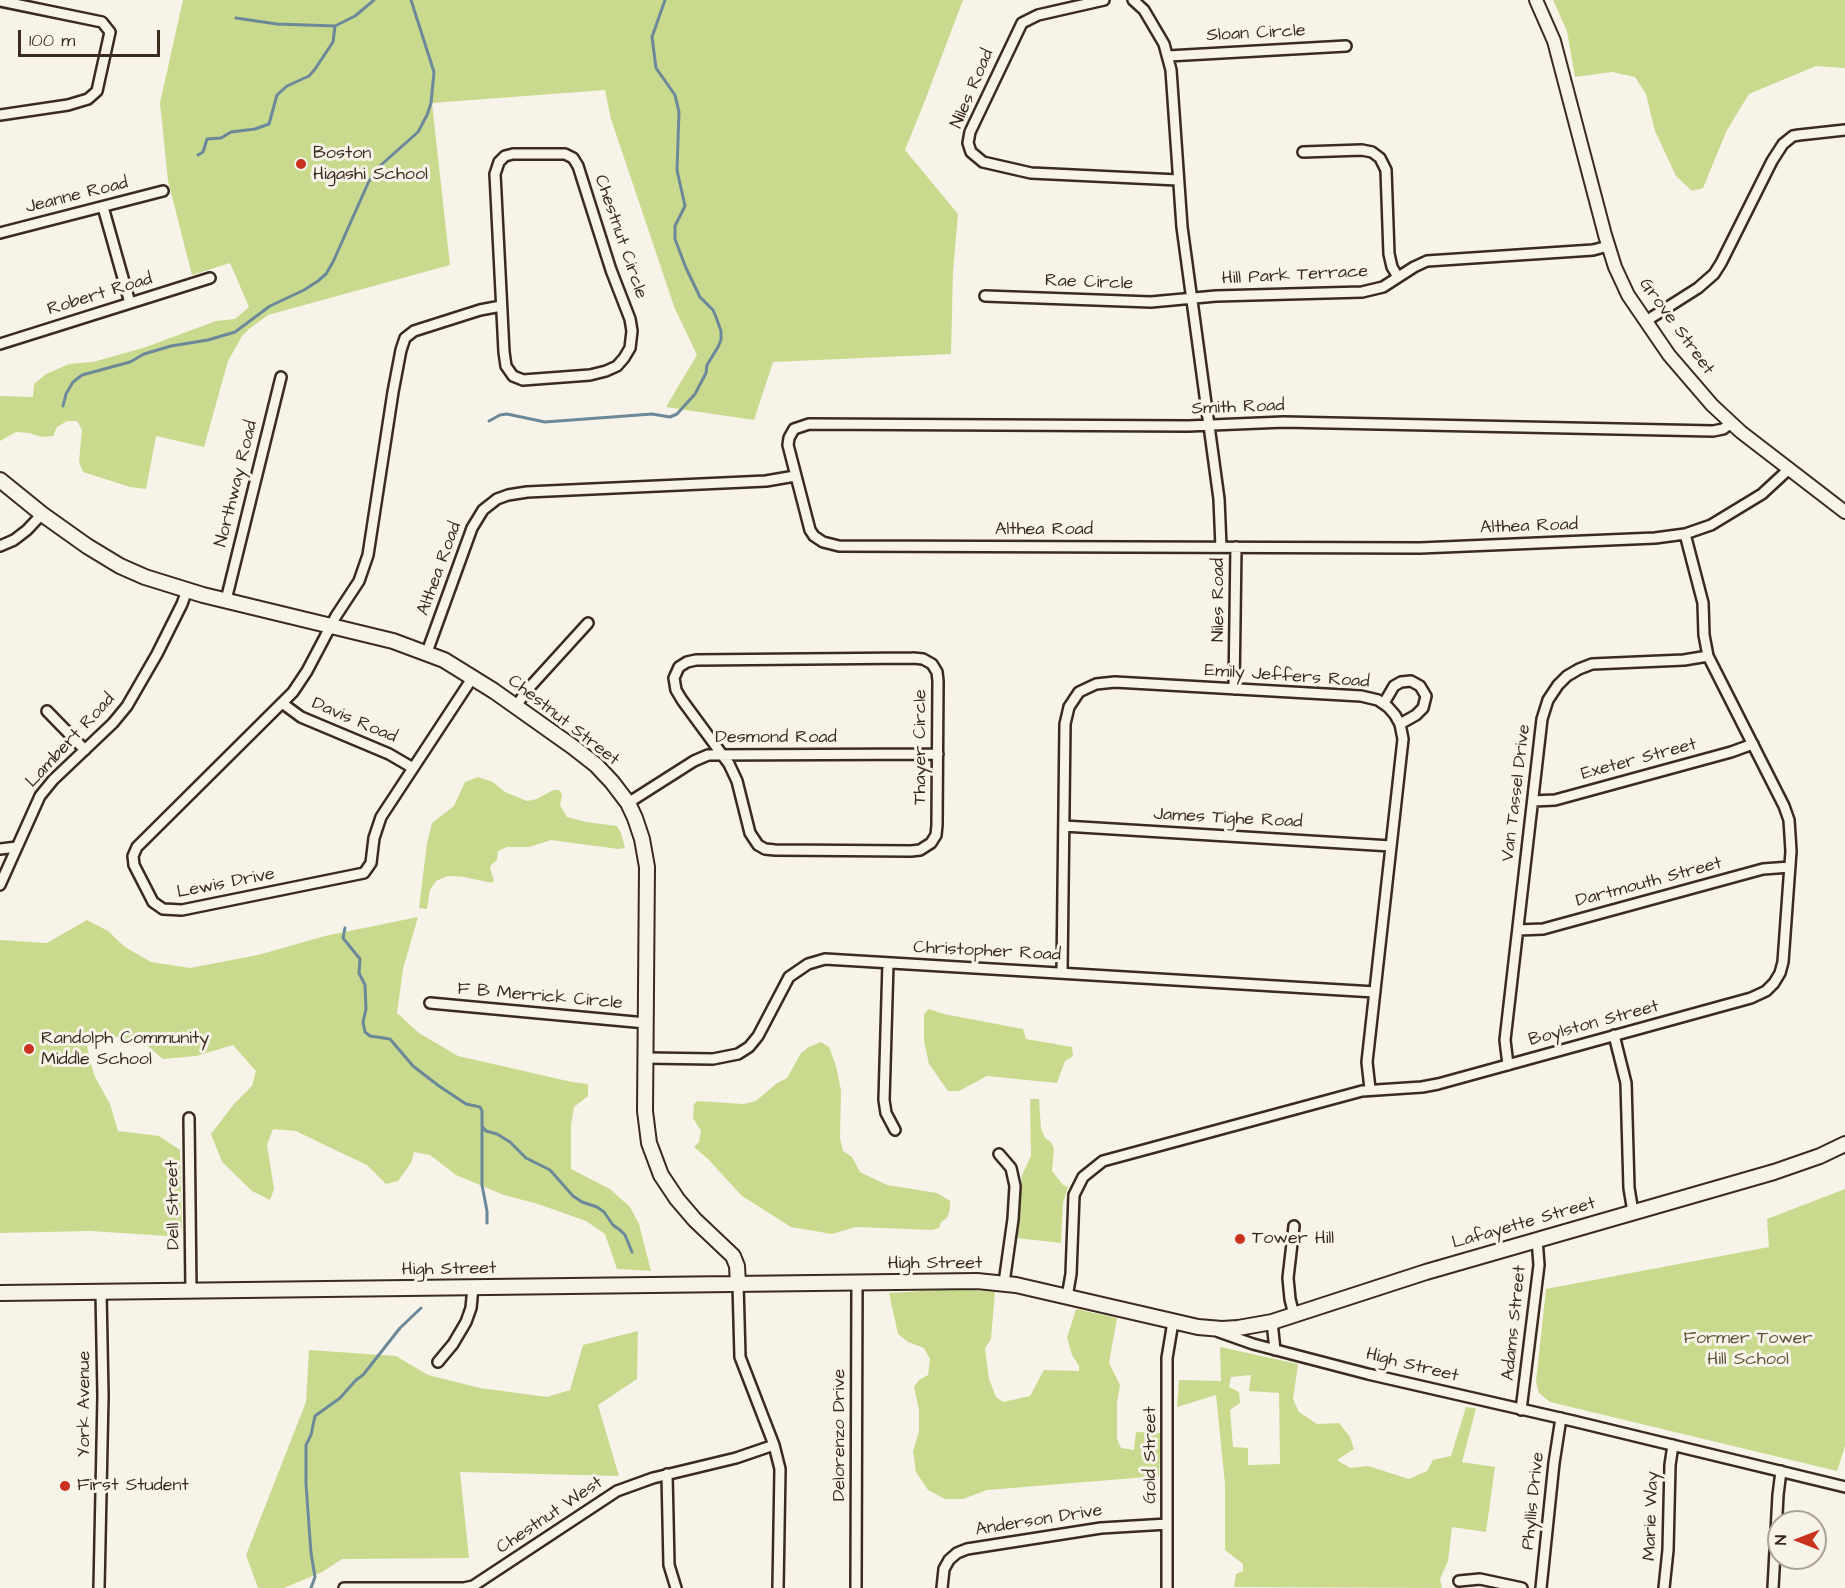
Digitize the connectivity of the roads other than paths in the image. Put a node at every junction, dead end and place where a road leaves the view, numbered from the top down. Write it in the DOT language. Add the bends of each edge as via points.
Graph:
graph roads {
  1 [pos="1104,0"];
  2 [pos="1133,0"];
  3 [pos="1536,0"];
  4 [pos="0,1"];
  5 [pos="1346,46"];
  6 [pos="1168,56"];
  7 [pos="0,115"];
  8 [pos="1845,130"];
  9 [pos="1303,152"];
  10 [pos="1178,180"];
  11 [pos="163,191"];
  12 [pos="104,207"];
  13 [pos="0,233"];
  14 [pos="1608,246"];
  15 [pos="1398,277"];
  16 [pos="210,278"];
  17 [pos="985,296"];
  18 [pos="1191,298"];
  19 [pos="130,303"];
  20 [pos="501,306"];
  21 [pos="1646,321"];
  22 [pos="0,344"];
  23 [pos="281,377"];
  24 [pos="1209,424"];
  25 [pos="1730,424"];
  26 [pos="1789,469"];
  27 [pos="795,476"];
  28 [pos="0,480"];
  29 [pos="1845,512"];
  30 [pos="42,514"];
  31 [pos="1685,534"];
  32 [pos="0,546"];
  33 [pos="1221,547"];
  34 [pos="1236,547"];
  35 [pos="187,590"];
  36 [pos="226,600"];
  37 [pos="588,622"];
  38 [pos="332,626"];
  39 [pos="427,652"];
  40 [pos="1708,656"];
  41 [pos="473,677"];
  42 [pos="1234,689"];
  43 [pos="282,703"];
  44 [pos="1384,703"];
  45 [pos="516,706"];
  46 [pos="47,711"];
  47 [pos="1400,724"];
  48 [pos="1753,744"];
  49 [pos="85,750"];
  50 [pos="723,754"];
  51 [pos="938,754"];
  52 [pos="413,768"];
  53 [pos="1533,801"];
  54 [pos="628,803"];
  55 [pos="1064,826"];
  56 [pos="1391,846"];
  57 [pos="17,847"];
  58 [pos="0,849"];
  59 [pos="1790,867"];
  60 [pos="1,879"];
  61 [pos="1518,930"];
  62 [pos="888,963"];
  63 [pos="1062,973"];
  64 [pos="1375,992"];
  65 [pos="430,1003"];
  66 [pos="646,1023"];
  67 [pos="1614,1035"];
  68 [pos="646,1058"];
  69 [pos="1508,1065"];
  70 [pos="1370,1089"];
  71 [pos="189,1118"];
  72 [pos="895,1130"];
  73 [pos="1845,1144"];
  74 [pos="999,1154"];
  75 [pos="1633,1212"];
  76 [pos="1294,1226"];
  77 [pos="1537,1239"];
  78 [pos="856,1281"];
  79 [pos="1004,1283"];
  80 [pos="738,1284"];
  81 [pos="473,1287"];
  82 [pos="191,1291"];
  83 [pos="101,1292"];
  84 [pos="0,1293"];
  85 [pos="1067,1297"];
  86 [pos="1294,1315"];
  87 [pos="1173,1322"];
  88 [pos="1272,1322"];
  89 [pos="1212,1329"];
  90 [pos="1275,1350"];
  91 [pos="438,1362"];
  92 [pos="1521,1410"];
  93 [pos="1562,1418"];
  94 [pos="774,1445"];
  95 [pos="1673,1445"];
  96 [pos="1781,1471"];
  97 [pos="667,1474"];
  98 [pos="1845,1487"];
  99 [pos="1167,1524"];
  100 [pos="1459,1581"];
  101 [pos="99,1588"];
  102 [pos="344,1588"];
  103 [pos="676,1588"];
  104 [pos="778,1588"];
  105 [pos="856,1588"];
  106 [pos="942,1588"];
  107 [pos="1167,1588"];
  108 [pos="1522,1588"];
  109 [pos="1541,1588"];
  110 [pos="1664,1588"];
  111 [pos="1773,1588"];
  1 -- 10 [label="street, Niles Road" via="1038,15 1022,24 970,132 971,152 983,162 1031,173"];
  2 -- 6 [label="street, Niles Road" via="1144,10"];
  3 -- 14 [label="street, Grove Street" via="1560,60"];
  4 -- 7 [label="street" via="102,22 110,32 98,91 88,99"];
  5 -- 6 [label="street, Sloan Circle"];
  6 -- 10 [label="street, Niles Road"];
  8 -- 21 [label="street" via="1793,136 1783,144 1718,269 1698,288"];
  9 -- 15 [label="street" via="1362,150 1380,158 1386,170 1389,254"];
  10 -- 18 [label="street, Niles Road"];
  11 -- 12 [label="street, Jeanne Road"];
  12 -- 13 [label="street, Jeanne Road"];
  12 -- 19 [label="street"];
  14 -- 15 [label="street, Hill Park Terrace" via="1441,259 1420,264"];
  14 -- 21 [label="street, Grove Street" via="1624,288"];
  15 -- 18 [label="street, Hill Park Terrace" via="1367,292"];
  16 -- 19 [label="street, Robert Road"];
  17 -- 18 [label="street, Rae Circle" via="1151,302"];
  18 -- 24 [label="street, Niles Road"];
  19 -- 22 [label="street, Robert Road"];
  20 -- 20 [label="street, Chestnut Circle" via="497,165 513,154 570,156 578,166 630,318 630,348 617,366 601,373 520,379 510,374 505,362"];
  20 -- 38 [label="street" via="414,331 403,342 366,561 359,581"];
  21 -- 25 [label="street, Grove Street" via="1685,376"];
  23 -- 36 [label="street, Northway Road"];
  24 -- 25 [label="street, Smith Road" via="1284,422 1716,431"];
  24 -- 27 [label="street, Smith Road" via="809,424 797,427 789,438"];
  24 -- 33 [label="street, Niles Road"];
  25 -- 26 [label="street, Grove Street"];
  26 -- 29 [label="street, Grove Street"];
  26 -- 31 [label="street, Althea Road" via="1771,487 1728,516"];
  27 -- 33 [label="street, Althea Road" via="812,533 830,545"];
  27 -- 39 [label="street, Althea Road" via="766,481 527,492 497,499 483,510 472,528"];
  28 -- 30 [label="main road, Chestnut Street"];
  30 -- 32 [label="street" via="20,535"];
  30 -- 35 [label="main road, Chestnut Street" via="120,566"];
  31 -- 34 [label="street, Althea Road" via="1420,548"];
  31 -- 40 [label="street, Boylston Street" via="1703,603"];
  33 -- 34 [label="street, Althea Road"];
  34 -- 42 [label="street, Niles Road"];
  35 -- 36 [label="main road, Chestnut Street"];
  35 -- 49 [label="street, Lambert Road" via="131,701"];
  36 -- 38 [label="main road, Chestnut Street"];
  37 -- 45 [label="street"];
  38 -- 39 [label="main road, Chestnut Street"];
  38 -- 43 [label="street, Lewis Drive" via="308,671"];
  39 -- 41 [label="main road, Chestnut Street"];
  40 -- 48 [label="street, Boylston Street"];
  40 -- 53 [label="street, Van Tassel Drive" via="1598,663 1568,676 1551,695 1544,713"];
  41 -- 45 [label="main road, Chestnut Street"];
  41 -- 52 [label="street, Lewis Drive"];
  42 -- 44 [label="street, Emily Jeffers Road" via="1361,696"];
  42 -- 55 [label="street, Emily Jeffers Road" via="1109,681 1079,692 1065,718"];
  43 -- 52 [label="street, Davis Road" via="301,717"];
  43 -- 52 [label="street, Lewis Drive" via="134,851 136,869 159,908 182,910 363,873 371,863 379,821"];
  44 -- 47 [label="street, Emily Jeffers Road"];
  44 -- 47 [label="street" via="1401,682 1411,681 1420,686 1426,696 1423,708"];
  45 -- 54 [label="main road, Chestnut Street" via="596,765"];
  46 -- 49 [label="street"];
  47 -- 56 [label="street" via="1402,744"];
  48 -- 53 [label="street, Exeter Street" via="1555,800"];
  48 -- 59 [label="street, Boylston Street" via="1789,820"];
  49 -- 57 [label="street, Lambert Road" via="40,796"];
  50 -- 51 [label="street, Desmond Road"];
  50 -- 51 [label="street, Thayer Circle" via="735,775 750,833 761,847 911,851 924,848 936,835"];
  50 -- 51 [label="street, Thayer Circle" via="676,690 677,670 687,662 923,659 938,676"];
  50 -- 54 [label="street, Desmond Road" via="699,758"];
  53 -- 61 [label="street, Van Tassel Drive"];
  54 -- 66 [label="main road, Chestnut Street" via="640,832 647,867"];
  55 -- 56 [label="street, James Tighe Road"];
  55 -- 63 [label="street, Emily Jeffers Road"];
  56 -- 64 [label="street"];
  57 -- 58 [label="street"];
  57 -- 60 [label="street, Lambert Road"];
  59 -- 61 [label="street, Dartmouth Street" via="1763,869 1543,929"];
  59 -- 67 [label="street, Boylston Street" via="1782,968 1769,988 1750,998"];
  61 -- 69 [label="street, Van Tassel Drive" via="1505,1040"];
  62 -- 63 [label="street, Christopher Road"];
  62 -- 68 [label="street, Christopher Road" via="825,959 803,966 785,982 754,1042 733,1056"];
  62 -- 72 [label="street" via="884,1100"];
  63 -- 64 [label="street, Christopher Road"];
  64 -- 70 [label="street" via="1367,1062"];
  65 -- 66 [label="street, F B Merrick Circle"];
  66 -- 68 [label="main road, Chestnut Street"];
  67 -- 69 [label="street, Boylston Street"];
  67 -- 75 [label="street" via="1627,1091"];
  68 -- 80 [label="main road, Chestnut Street" via="646,1127 654,1158 677,1199 732,1254"];
  69 -- 70 [label="street, Boylston Street" via="1430,1086"];
  70 -- 85 [label="street, Boylston Street" via="1097,1164 1083,1177 1074,1195"];
  71 -- 82 [label="street, Dell Street"];
  73 -- 75 [label="main road, Lafayette Street" via="1786,1168"];
  74 -- 79 [label="street" via="1011,1168 1015,1186"];
  75 -- 77 [label="main road, Lafayette Street"];
  76 -- 86 [label="street" via="1288,1278"];
  77 -- 86 [label="main road, Lafayette Street"];
  77 -- 92 [label="street, Adams Street" via="1539,1265"];
  78 -- 79 [label="main road, High Street"];
  78 -- 80 [label="main road, High Street"];
  78 -- 105 [label="street, Delorenzo Drive"];
  79 -- 85 [label="main road, High Street"];
  80 -- 81 [label="main road, High Street"];
  80 -- 94 [label="street" via="740,1358"];
  81 -- 82 [label="main road, High Street"];
  81 -- 91 [label="street" via="466,1322"];
  82 -- 83 [label="main road, High Street"];
  83 -- 84 [label="main road, High Street"];
  83 -- 101 [label="street, York Avenue"];
  85 -- 87 [label="main road, High Street"];
  86 -- 88 [label="main road, Lafayette Street"];
  87 -- 89 [label="main road, High Street"];
  87 -- 99 [label="street, Gold Street" via="1167,1358"];
  88 -- 89 [label="main road, Lafayette Street"];
  88 -- 90 [label="street"];
  89 -- 90 [label="street, High Street"];
  90 -- 92 [label="street, High Street"];
  92 -- 93 [label="street, High Street"];
  93 -- 95 [label="street, High Street"];
  93 -- 109 [label="street, Phyllis Drive"];
  94 -- 97 [label="street, Chestnut West"];
  94 -- 104 [label="street" via="780,1477"];
  95 -- 96 [label="street, High Street"];
  95 -- 110 [label="street, Marie Way"];
  96 -- 98 [label="street, High Street"];
  96 -- 111 [label="street"];
  97 -- 102 [label="street, Chestnut West" via="617,1491 473,1586"];
  97 -- 103 [label="street" via="668,1558"];
  99 -- 106 [label="street, Anderson Drive" via="1101,1528 967,1549 949,1560"];
  99 -- 107 [label="street, Gold Street"];
  100 -- 108 [label="street" via="1480,1579"];
}
